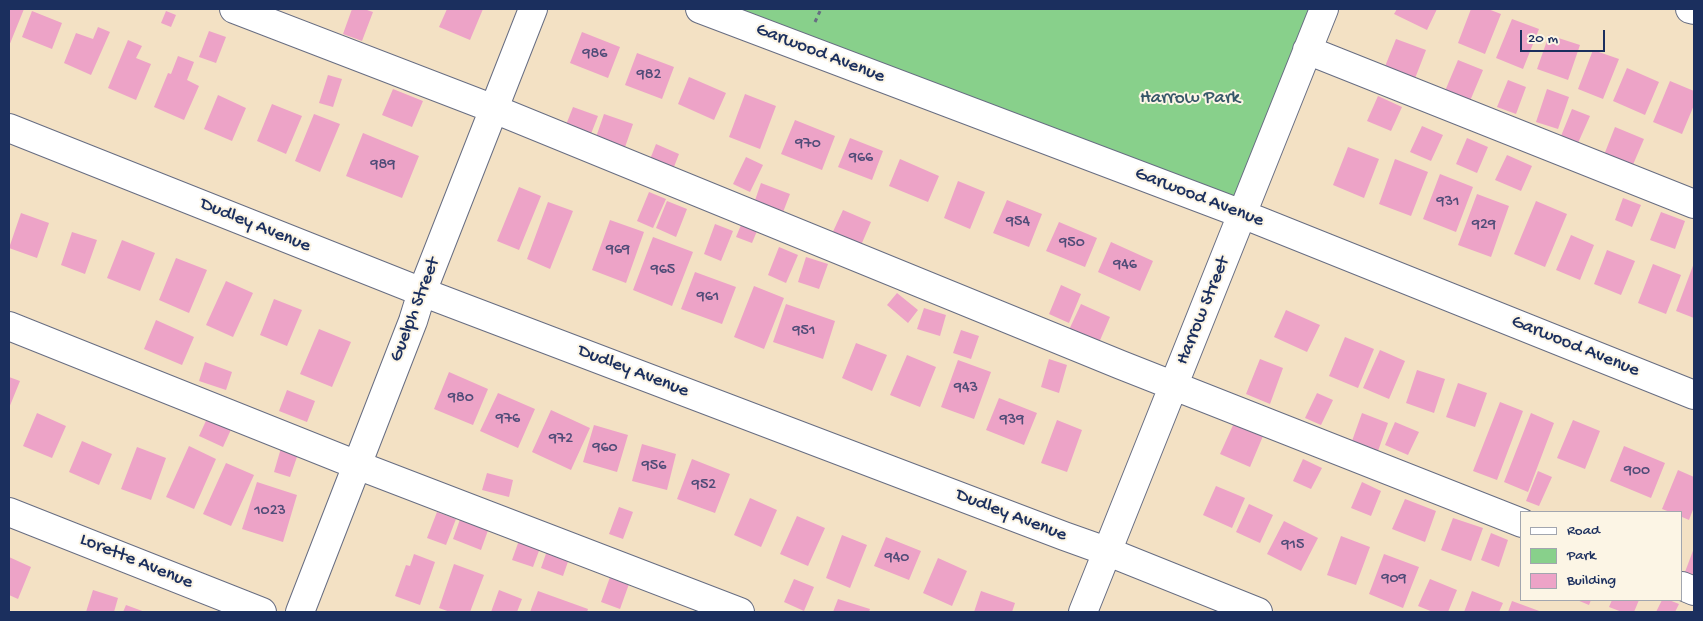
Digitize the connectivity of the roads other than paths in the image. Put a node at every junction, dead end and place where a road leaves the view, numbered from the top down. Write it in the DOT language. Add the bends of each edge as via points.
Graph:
graph roads {
  1 [pos="234,9"];
  2 [pos="533,9"];
  3 [pos="700,9"];
  4 [pos="1324,9"];
  5 [pos="1690,9"];
  6 [pos="1694,10"];
  7 [pos="1308,50"];
  8 [pos="494,109"];
  9 [pos="9,128"];
  10 [pos="1694,204"];
  11 [pos="1242,214"];
  12 [pos="422,292"];
  13 [pos="9,326"];
  14 [pos="1174,386"];
  15 [pos="1694,395"];
  16 [pos="357,465"];
  17 [pos="9,512"];
  18 [pos="1520,522"];
  19 [pos="1106,550"];
  20 [pos="262,612"];
  21 [pos="300,612"];
  22 [pos="740,612"];
  23 [pos="1083,612"];
  24 [pos="1258,612"];
  1 -- 8 [label="street"];
  2 -- 8 [label="street, Guelph Street"];
  3 -- 11 [label="street, Garwood Avenue"];
  4 -- 7 [label="street, Harrow Street"];
  5 -- 6 [label="street"];
  7 -- 10 [label="street"];
  7 -- 11 [label="street, Harrow Street"];
  8 -- 12 [label="street, Guelph Street"];
  8 -- 14 [label="street"];
  9 -- 12 [label="street, Dudley Avenue"];
  11 -- 14 [label="street, Harrow Street"];
  11 -- 15 [label="street, Garwood Avenue"];
  12 -- 16 [label="street, Guelph Street"];
  12 -- 19 [label="street, Dudley Avenue"];
  13 -- 16 [label="street"];
  14 -- 18 [label="street"];
  14 -- 19 [label="street, Harrow Street"];
  16 -- 21 [label="street, Guelph Street"];
  16 -- 22 [label="street"];
  17 -- 20 [label="street, Lorette Avenue"];
  19 -- 23 [label="street, Harrow Street"];
  19 -- 24 [label="street, Dudley Avenue"];
}
